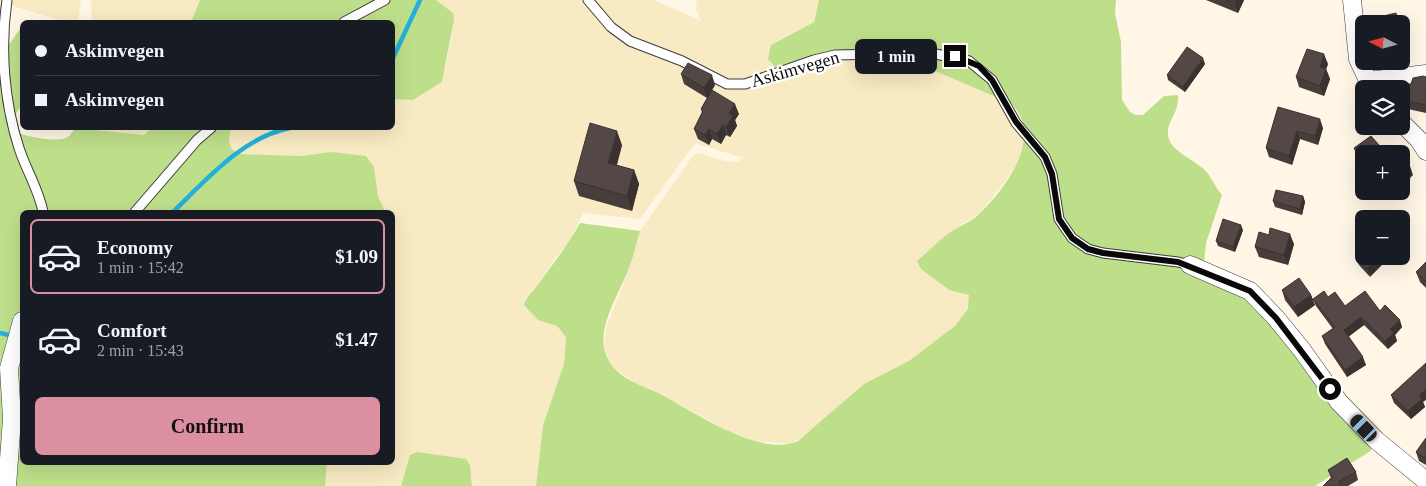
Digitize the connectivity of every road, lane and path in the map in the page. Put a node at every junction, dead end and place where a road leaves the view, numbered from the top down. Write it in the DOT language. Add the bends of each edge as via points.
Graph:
graph roads {
  1 [pos="7,0"];
  2 [pos="385,0"];
  3 [pos="588,0"];
  4 [pos="1352,0"];
  5 [pos="348,20"];
  6 [pos="1426,74"];
  7 [pos="1368,80"];
  8 [pos="1395,80"];
  9 [pos="209,130"];
  10 [pos="1410,131"];
  11 [pos="1426,151"];
  12 [pos="42,210"];
  13 [pos="137,210"];
  14 [pos="1190,265"];
  15 [pos="20,328"];
  16 [pos="1426,481"];
  17 [pos="7,486"];
  1 -- 12 [label="lane" via="3,52 10,107 18,144"];
  2 -- 5 [label="lane"];
  3 -- 14 [label="lane, Askimvegen" via="611,27 630,41 682,61 727,84 745,84 835,55 931,53 969,61 992,80 1016,122 1045,157 1052,174 1059,219 1072,238 1088,249 1103,253"];
  4 -- 7 [label="street" via="1358,59"];
  6 -- 8 [label="street"];
  9 -- 13 [label="lane"];
  10 -- 11 [label="street"];
  14 -- 16 [label="street, Askimvegen" via="1250,291 1302,350 1339,402 1376,440"];
  15 -- 17 [label="street" via="9,368 12,419"];
}
